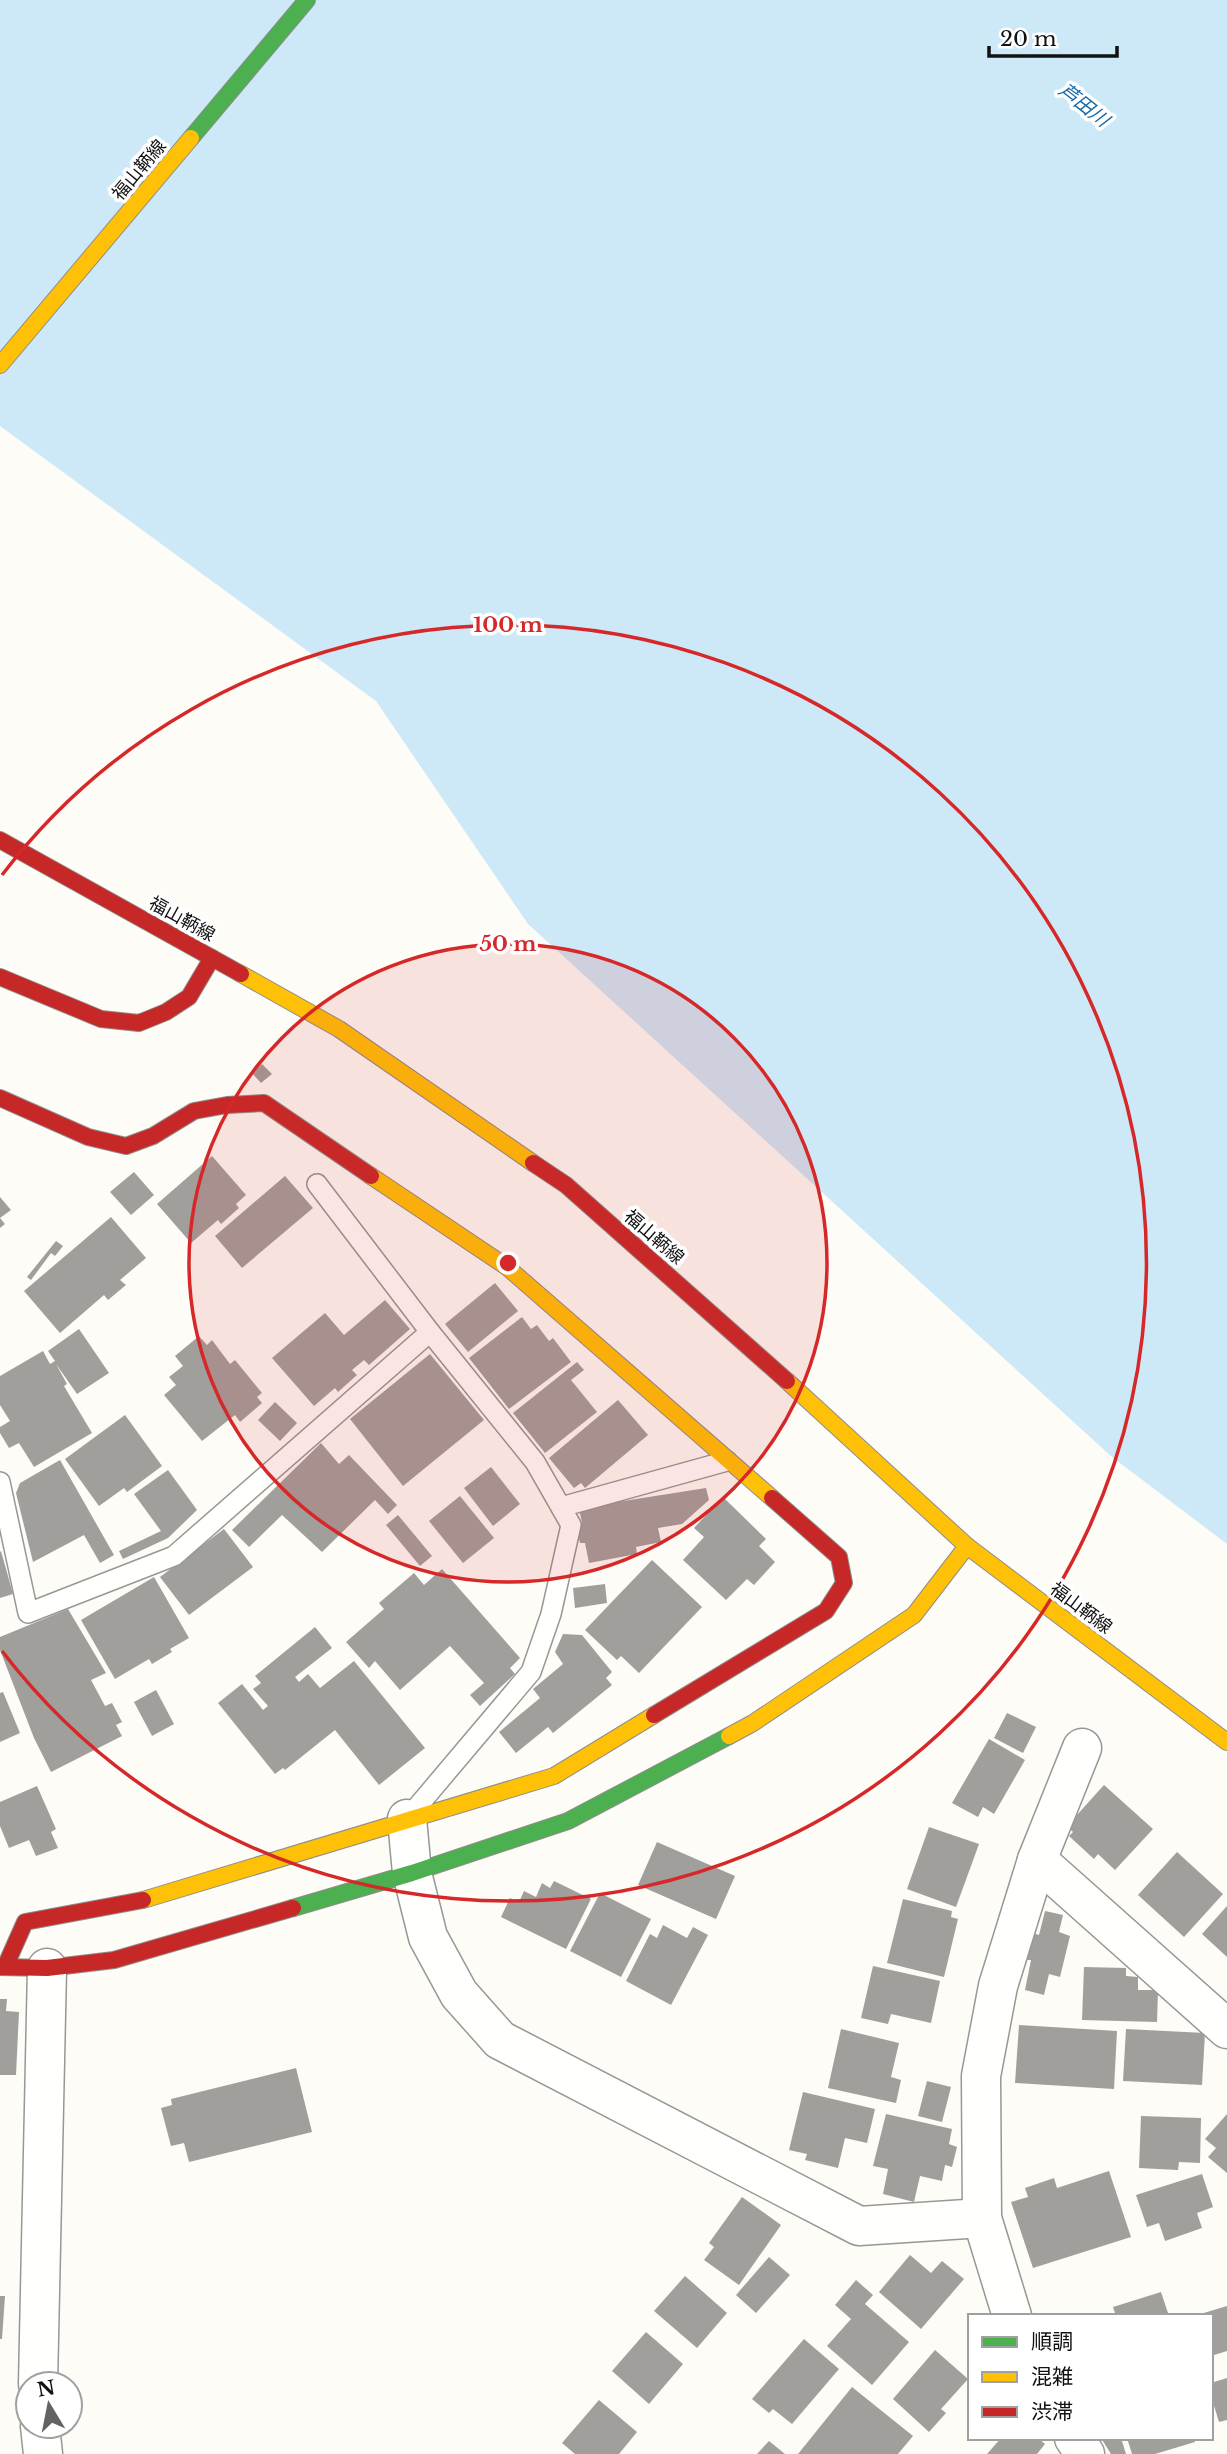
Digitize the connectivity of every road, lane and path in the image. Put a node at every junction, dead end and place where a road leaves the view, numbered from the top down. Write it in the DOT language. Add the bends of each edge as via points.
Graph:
graph roads {
  1 [pos="307,0"];
  2 [pos="0,365"];
  3 [pos="0,840"];
  4 [pos="212,958"];
  5 [pos="0,978"];
  6 [pos="0,1098"];
  7 [pos="317,1184"];
  8 [pos="430,1332"];
  9 [pos="727,1461"];
  10 [pos="0,1482"];
  11 [pos="561,1507"];
  12 [pos="967,1546"];
  13 [pos="1227,1742"];
  14 [pos="1083,1748"];
  15 [pos="407,1819"];
  16 [pos="1037,1860"];
  17 [pos="412,1873"];
  18 [pos="2,1967"];
  19 [pos="47,1968"];
  20 [pos="1227,2029"];
  21 [pos="982,2218"];
  22 [pos="1011,2314"];
  23 [pos="38,2370"];
  1 -- 2 [label="street, 福山鞆線"];
  3 -- 4 [label="street, 福山鞆線"];
  4 -- 5 [label="street" via="188,998 139,1023 101,1019"];
  4 -- 12 [label="street, 福山鞆線" via="339,1029 566,1185"];
  6 -- 9 [label="street" via="88,1138 126,1146 194,1111 264,1103 507,1267"];
  7 -- 8 [label="lane"];
  8 -- 10 [label="lane" via="174,1556 28,1614"];
  8 -- 11 [label="lane" via="535,1462"];
  9 -- 11 [label="lane"];
  9 -- 15 [label="street" via="839,1557 844,1583 826,1611 554,1776"];
  11 -- 15 [label="lane" via="571,1525 551,1614 531,1672"];
  12 -- 13 [label="street, 福山鞆線"];
  12 -- 17 [label="street" via="914,1615 753,1723 568,1821"];
  14 -- 16 [label="street"];
  15 -- 17 [label="street"];
  15 -- 18 [label="street" via="139,1901 26,1922"];
  16 -- 20 [label="street"];
  16 -- 21 [label="street" via="998,1986 981,2076"];
  17 -- 19 [label="street" via="114,1960"];
  17 -- 21 [label="street" via="428,1937 459,1994 500,2040 859,2226"];
  18 -- 19 [label="street"];
  19 -- 23 [label="street"];
  21 -- 22 [label="street"];
}
